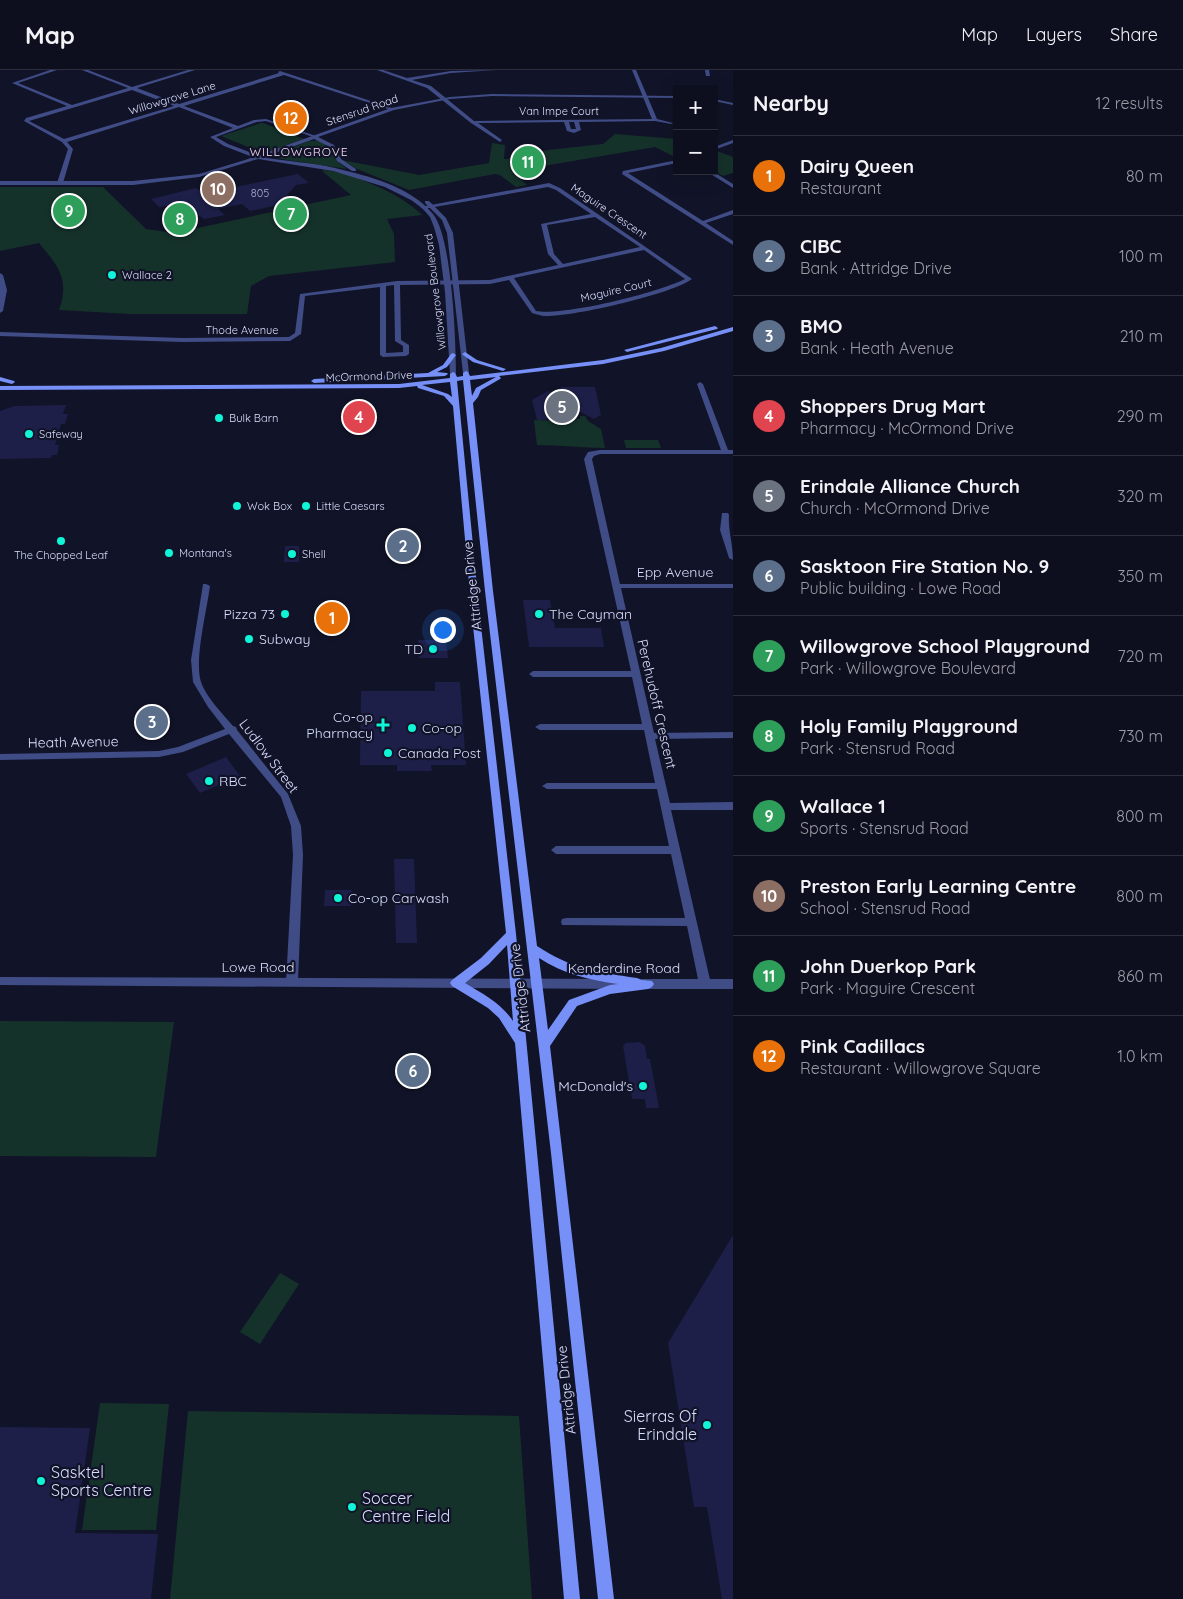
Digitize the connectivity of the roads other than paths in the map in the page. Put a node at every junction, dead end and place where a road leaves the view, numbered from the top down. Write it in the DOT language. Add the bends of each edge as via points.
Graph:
graph roads {
  1 [pos="55,70"];
  2 [pos="84,70"];
  3 [pos="190,70"];
  4 [pos="276,70"];
  5 [pos="379,70"];
  6 [pos="494,70"];
  7 [pos="634,70"];
  8 [pos="285,73"];
  9 [pos="408,79"];
  10 [pos="132,88"];
  11 [pos="646,96"];
  12 [pos="673,96"];
  13 [pos="444,99"];
  14 [pos="718,101"];
  15 [pos="733,104"];
  16 [pos="71,106"];
  17 [pos="180,106"];
  18 [pos="393,110"];
  19 [pos="656,120"];
  20 [pos="576,121"];
  21 [pos="473,122"];
  22 [pos="566,122"];
  23 [pos="671,123"];
  24 [pos="236,127"];
  25 [pos="314,137"];
  26 [pos="64,141"];
  27 [pos="500,141"];
  28 [pos="733,142"];
  29 [pos="718,148"];
  30 [pos="258,157"];
  31 [pos="673,162"];
  32 [pos="715,175"];
  33 [pos="0,183"];
  34 [pos="60,183"];
  35 [pos="733,186"];
  36 [pos="431,206"];
  37 [pos="423,207"];
  38 [pos="733,212"];
  39 [pos="595,215"];
  40 [pos="702,223"];
  41 [pos="733,243"];
  42 [pos="645,248"];
  43 [pos="562,267"];
  44 [pos="0,275"];
  45 [pos="511,278"];
  46 [pos="397,283"];
  47 [pos="456,283"];
  48 [pos="446,284"];
  49 [pos="383,285"];
  50 [pos="0,311"];
  51 [pos="733,323"];
  52 [pos="733,329"];
  53 [pos="0,334"];
  54 [pos="465,354"];
  55 [pos="453,355"];
  56 [pos="503,372"];
  57 [pos="420,376"];
  58 [pos="466,376"];
  59 [pos="453,377"];
  60 [pos="0,380"];
  61 [pos="212,382"];
  62 [pos="700,384"];
  63 [pos="11,385"];
  64 [pos="399,386"];
  65 [pos="190,388"];
  66 [pos="0,389"];
  67 [pos="469,402"];
  68 [pos="457,407"];
  69 [pos="729,452"];
  70 [pos="725,515"];
  71 [pos="733,558"];
  72 [pos="206,586"];
  73 [pos="617,586"];
  74 [pos="733,586"];
  75 [pos="533,674"];
  76 [pos="636,674"];
  77 [pos="540,727"];
  78 [pos="232,729"];
  79 [pos="649,731"];
  80 [pos="733,735"];
  81 [pos="0,757"];
  82 [pos="547,786"];
  83 [pos="662,786"];
  84 [pos="733,806"];
  85 [pos="666,807"];
  86 [pos="556,850"];
  87 [pos="676,850"];
  88 [pos="566,922"];
  89 [pos="692,922"];
  90 [pos="511,934"];
  91 [pos="532,947"];
  92 [pos="0,981"];
  93 [pos="292,982"];
  94 [pos="537,982"];
  95 [pos="456,983"];
  96 [pos="515,983"];
  97 [pos="648,984"];
  98 [pos="704,984"];
  99 [pos="733,984"];
  100 [pos="520,1040"];
  101 [pos="543,1046"];
  102 [pos="572,1599"];
  103 [pos="606,1599"];
  1 -- 16 [label="street" via="14,83"];
  2 -- 10 [label="street"];
  3 -- 10 [label="street"];
  4 -- 8 [label="street"];
  5 -- 9 [label="street"];
  6 -- 9 [label="street"];
  7 -- 11 [label="street"];
  8 -- 17 [label="street, Willowgrove Lane"];
  8 -- 18 [label="street"];
  9 -- 13 [label="street" via="429,87"];
  10 -- 16 [label="street"];
  10 -- 17 [label="street"];
  11 -- 12 [label="street, Stensrud Road"];
  11 -- 13 [label="street, Stensrud Road" via="492,95"];
  11 -- 19 [label="street"];
  13 -- 18 [label="street, Stensrud Road"];
  13 -- 21 [label="street"];
  14 -- 15 [label="street"];
  16 -- 26 [label="street" via="26,120"];
  17 -- 24 [label="street"];
  17 -- 26 [label="street, Willowgrove Lane"];
  18 -- 25 [label="street, Stensrud Road"];
  19 -- 20 [label="street, Van Impe Court"];
  19 -- 23 [label="street, Van Impe Court"];
  20 -- 22 [label="street, Van Impe Court"];
  20 -- 22 [label="street" via="579,130 574,132 569,130"];
  21 -- 22 [label="street, Van Impe Court"];
  21 -- 27 [label="street"];
  24 -- 25 [label="street, Willowgrove Boulevard" via="266,120"];
  24 -- 30 [label="street, Willowgrove Boulevard" via="212,138"];
  25 -- 30 [label="street, Stensrud Road"];
  25 -- 36 [label="street, Willowgrove Boulevard" via="332,146 339,160 351,168 404,189"];
  26 -- 34 [label="street" via="71,149 71,155"];
  28 -- 29 [label="street"];
  30 -- 34 [label="street, Stensrud Road" via="178,178 123,183"];
  30 -- 37 [label="street, Willowgrove Boulevard" via="343,171 396,191"];
  31 -- 40 [label="street" via="625,172"];
  32 -- 35 [label="street"];
  33 -- 34 [label="street, Stensrud Road"];
  36 -- 37 [label="street, Maguire Crescent"];
  36 -- 39 [label="street, Maguire Crescent" via="549,185"];
  36 -- 47 [label="street, Willowgrove Boulevard" via="444,219 450,233"];
  37 -- 48 [label="street, Willowgrove Boulevard" via="438,227"];
  38 -- 40 [label="street"];
  39 -- 42 [label="street, Maguire Crescent"];
  39 -- 43 [label="street" via="544,224 551,254"];
  40 -- 41 [label="street"];
  42 -- 43 [label="street, Maguire Crescent"];
  42 -- 45 [label="street, Maguire Court" via="689,280 612,302 544,314 534,312"];
  43 -- 45 [label="street, Maguire Crescent"];
  44 -- 50 [label="street" via="4,290"];
  45 -- 47 [label="street, Maguire Crescent"];
  46 -- 48 [label="street, Thode Avenue"];
  46 -- 49 [label="street, Thode Avenue"];
  46 -- 49 [label="street" via="398,341 406,346 406,354 384,355"];
  47 -- 48 [label="street, Maguire Crescent"];
  47 -- 54 [label="street, Willowgrove Boulevard"];
  48 -- 55 [label="street, Willowgrove Boulevard"];
  49 -- 53 [label="street, Thode Avenue" via="302,295 298,334 290,339 114,340"];
  51 -- 56 [label="main road, McOrmond Drive" via="597,356"];
  52 -- 56 [label="main road, McOrmond Drive" via="670,348 603,362"];
  54 -- 56 [label="main road"];
  54 -- 58 [label="street, Willowgrove Boulevard"];
  55 -- 57 [label="main road" via="445,366"];
  55 -- 59 [label="street, Willowgrove Boulevard"];
  56 -- 58 [label="main road, McOrmond Drive"];
  56 -- 67 [label="main road" via="478,389 475,398"];
  57 -- 59 [label="main road, McOrmond Drive"];
  57 -- 61 [label="main road, McOrmond Drive"];
  58 -- 59 [label="main road, McOrmond Drive"];
  58 -- 67 [label="main road, Attridge Drive"];
  59 -- 64 [label="main road, McOrmond Drive"];
  59 -- 68 [label="main road, Attridge Drive"];
  60 -- 63 [label="main road, McOrmond Drive"];
  61 -- 63 [label="main road, McOrmond Drive"];
  61 -- 65 [label="main road"];
  62 -- 69 [label="street"];
  63 -- 65 [label="main road, McOrmond Drive"];
  63 -- 66 [label="main road"];
  64 -- 65 [label="main road, McOrmond Drive"];
  64 -- 68 [label="main road" via="428,388 451,399"];
  67 -- 91 [label="main road, Attridge Drive"];
  68 -- 90 [label="main road, Attridge Drive" via="476,617"];
  69 -- 73 [label="street, Perehudoff Crescent" via="610,452 589,455"];
  70 -- 71 [label="street" via="724,530"];
  72 -- 78 [label="street, Ludlow Street" via="195,660 196,682"];
  73 -- 74 [label="street, Epp Avenue"];
  73 -- 76 [label="street, Perehudoff Crescent"];
  75 -- 76 [label="street"];
  76 -- 79 [label="street, Perehudoff Crescent"];
  77 -- 79 [label="street"];
  78 -- 81 [label="street, Heath Avenue" via="180,750 159,754"];
  78 -- 93 [label="street, Ludlow Street" via="285,796 296,826 298,855"];
  79 -- 80 [label="street"];
  79 -- 83 [label="street, Perehudoff Crescent"];
  82 -- 83 [label="street"];
  83 -- 85 [label="street, Perehudoff Crescent"];
  84 -- 85 [label="street"];
  85 -- 87 [label="street, Perehudoff Crescent"];
  86 -- 87 [label="street"];
  87 -- 89 [label="street, Perehudoff Crescent"];
  88 -- 89 [label="street"];
  89 -- 98 [label="street, Perehudoff Crescent"];
  90 -- 95 [label="main road" via="485,962"];
  90 -- 96 [label="main road, Attridge Drive"];
  91 -- 94 [label="main road, Attridge Drive"];
  91 -- 97 [label="main road" via="555,964 581,974"];
  92 -- 93 [label="street, Lowe Road"];
  93 -- 95 [label="street, Lowe Road"];
  94 -- 96 [label="street, Kenderdine Road"];
  94 -- 97 [label="street, Kenderdine Road"];
  94 -- 101 [label="main road, Attridge Drive"];
  95 -- 96 [label="street, Lowe Road"];
  95 -- 100 [label="main road" via="492,1005"];
  96 -- 100 [label="main road, Attridge Drive"];
  97 -- 98 [label="street, Kenderdine Road"];
  97 -- 101 [label="main road" via="610,990 573,1003"];
  98 -- 99 [label="street, Kenderdine Road"];
  100 -- 102 [label="main road, Attridge Drive"];
  101 -- 103 [label="main road, Attridge Drive"];
}
